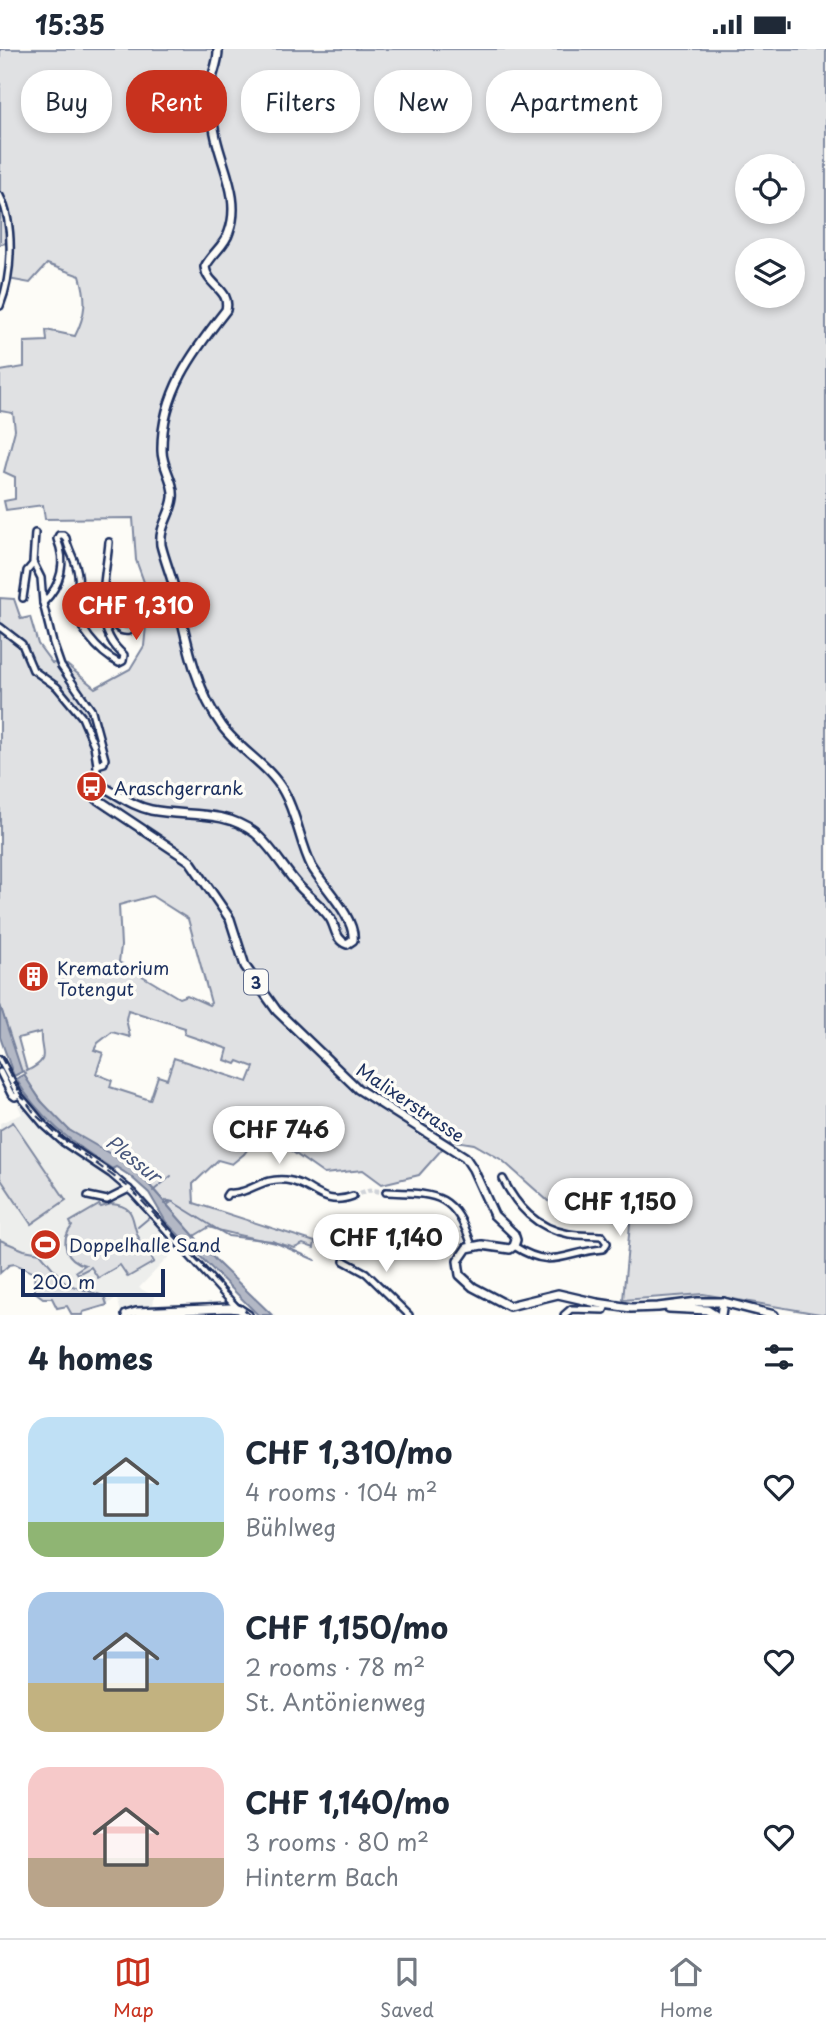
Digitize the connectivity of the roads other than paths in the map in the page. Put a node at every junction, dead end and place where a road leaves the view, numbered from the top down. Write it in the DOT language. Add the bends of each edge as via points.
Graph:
graph roads {
  1 [pos="218,49"];
  2 [pos="0,196"];
  3 [pos="0,306"];
  4 [pos="35,533"];
  5 [pos="109,543"];
  6 [pos="33,564"];
  7 [pos="129,596"];
  8 [pos="23,598"];
  9 [pos="43,603"];
  10 [pos="102,607"];
  11 [pos="0,627"];
  12 [pos="97,765"];
  13 [pos="99,791"];
  14 [pos="0,1059"];
  15 [pos="0,1072"];
  16 [pos="19,1095"];
  17 [pos="503,1179"];
  18 [pos="128,1189"];
  19 [pos="386,1192"];
  20 [pos="226,1195"];
  21 [pos="88,1196"];
  22 [pos="353,1196"];
  23 [pos="472,1246"];
  24 [pos="514,1246"];
  25 [pos="344,1261"];
  26 [pos="723,1302"];
  27 [pos="606,1305"];
  28 [pos="658,1307"];
  29 [pos="237,1308"];
  30 [pos="206,1312"];
  31 [pos="126,1315"];
  32 [pos="248,1315"];
  33 [pos="409,1315"];
  34 [pos="564,1315"];
  35 [pos="715,1315"];
  36 [pos="721,1315"];
  37 [pos="774,1315"];
  1 -- 13 [label="main road" via="210,96 233,207 229,234 205,267 208,280 228,303 184,367 169,404 162,454 173,497 161,529 161,545 209,706 235,742 282,787 310,861 338,903 353,940 347,944 340,941 327,913 243,825 215,816 148,809 107,789"];
  2 -- 3 [label="street" via="10,260"];
  4 -- 6 [label="street"];
  5 -- 10 [label="street"];
  6 -- 8 [label="street" via="27,571"];
  6 -- 9 [label="street" via="41,578"];
  7 -- 10 [label="street" via="134,623 129,631 118,628 109,610"];
  9 -- 10 [label="street" via="61,571 57,538 63,535 78,574 75,602 80,623 99,647 121,662 124,657 110,638"];
  9 -- 12 [label="street" via="60,663 95,717 105,759"];
  11 -- 12 [label="street" via="22,644 33,670 57,687 80,713"];
  12 -- 13 [label="street"];
  13 -- 24 [label="main road, Malixerstrasse / 3" via="97,799 102,805 190,862 230,919 248,970 286,1020 358,1089 465,1157 494,1215 515,1236"];
  14 -- 16 [label="street"];
  15 -- 16 [label="street" via="11,1094"];
  16 -- 18 [label="street" via="56,1136"];
  17 -- 24 [label="street" via="518,1206 536,1221 565,1233 602,1236 607,1243 603,1249 551,1260"];
  18 -- 21 [label="street" via="107,1201"];
  18 -- 29 [label="street"];
  19 -- 23 [label="street" via="428,1194 444,1200 458,1214"];
  20 -- 22 [label="street" via="261,1182 286,1179 330,1199"];
  23 -- 24 [label="main road" via="508,1250"];
  23 -- 27 [label="main road" via="459,1258 460,1275 502,1304 517,1306 558,1294"];
  25 -- 33 [label="street" via="366,1273"];
  26 -- 28 [label="main road"];
  26 -- 36 [label="main road"];
  26 -- 37 [label="main road"];
  27 -- 28 [label="main road"];
  27 -- 34 [label="street" via="604,1310 571,1309"];
  28 -- 35 [label="main road" via="707,1310"];
  29 -- 30 [label="main road"];
  29 -- 32 [label="main road"];
  30 -- 31 [label="main road"];
}
